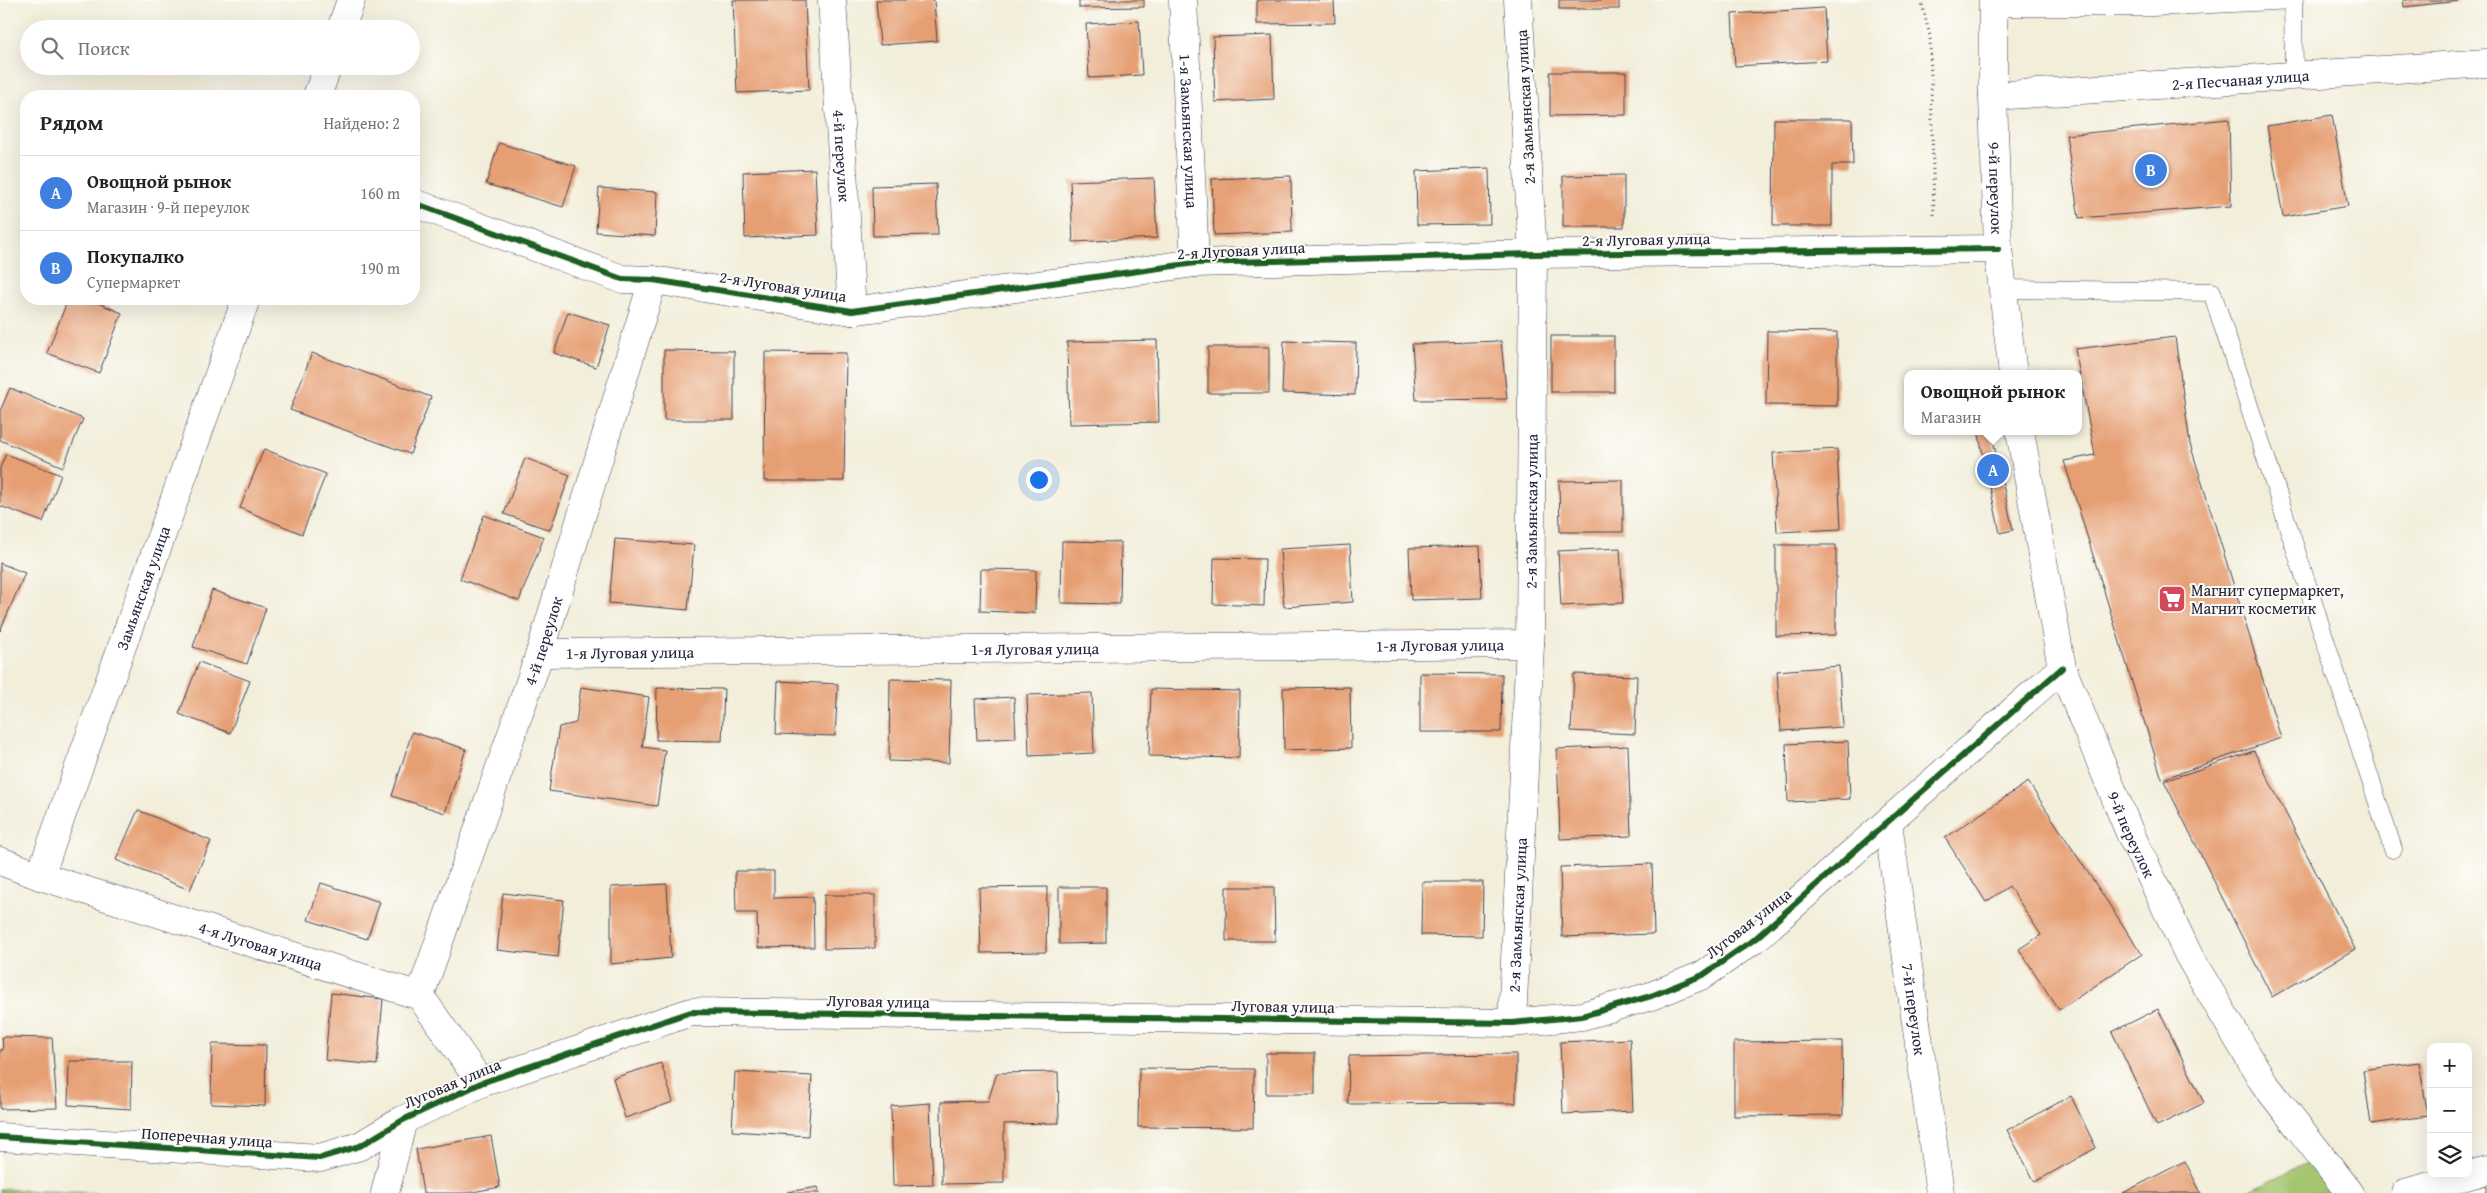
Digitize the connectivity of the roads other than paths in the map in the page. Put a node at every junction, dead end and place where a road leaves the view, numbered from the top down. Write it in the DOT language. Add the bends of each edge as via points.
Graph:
graph roads {
  1 [pos="351,0"];
  2 [pos="832,0"];
  3 [pos="1184,0"];
  4 [pos="1518,0"];
  5 [pos="2294,0"];
  6 [pos="1993,4"];
  7 [pos="344,20"];
  8 [pos="2487,63"];
  9 [pos="325,75"];
  10 [pos="2294,75"];
  11 [pos="319,90"];
  12 [pos="1993,96"];
  13 [pos="420,205"];
  14 [pos="1998,249"];
  15 [pos="1534,254"];
  16 [pos="1195,263"];
  17 [pos="653,280"];
  18 [pos="2003,289"];
  19 [pos="244,305"];
  20 [pos="852,311"];
  21 [pos="2013,370"];
  22 [pos="2021,435"];
  23 [pos="1530,644"];
  24 [pos="540,653"];
  25 [pos="2062,668"];
  26 [pos="1888,823"];
  27 [pos="2393,849"];
  28 [pos="0,861"];
  29 [pos="40,876"];
  30 [pos="420,996"];
  31 [pos="1512,1023"];
  32 [pos="481,1083"];
  33 [pos="403,1120"];
  34 [pos="0,1137"];
  35 [pos="2487,1170"];
  36 [pos="384,1193"];
  37 [pos="1940,1193"];
  38 [pos="2350,1193"];
  39 [pos="2405,1193"];
  1 -- 7 [label="street"];
  2 -- 20 [label="street, 4-й переулок"];
  3 -- 16 [label="street, 1-я Замьянская улица"];
  4 -- 15 [label="street, 2-я Замьянская улица"];
  5 -- 6 [label="lane" via="2152,7"];
  5 -- 10 [label="lane"];
  6 -- 12 [label="street, 9-й переулок"];
  8 -- 10 [label="street, 2-я Песчаная улица"];
  9 -- 11 [label="street"];
  10 -- 12 [label="street, 2-я Песчаная улица"];
  12 -- 14 [label="street, 9-й переулок"];
  13 -- 17 [label="street, 2-я Луговая улица" via="622,279"];
  14 -- 15 [label="street, 2-я Луговая улица"];
  14 -- 18 [label="street, 9-й переулок"];
  15 -- 16 [label="street, 2-я Луговая улица"];
  15 -- 23 [label="street, 2-я Замьянская улица"];
  16 -- 20 [label="street, 2-я Луговая улица"];
  17 -- 20 [label="street, 2-я Луговая улица"];
  17 -- 24 [label="street, 4-й переулок"];
  18 -- 21 [label="street, 9-й переулок"];
  18 -- 27 [label="lane" via="2212,292"];
  19 -- 29 [label="street, Замьянская улица"];
  22 -- 25 [label="street, 9-й переулок"];
  23 -- 24 [label="street, 1-я Луговая улица"];
  23 -- 31 [label="street, 2-я Замьянская улица"];
  24 -- 30 [label="street, 4-й переулок"];
  25 -- 26 [label="street, Луговая улица"];
  25 -- 38 [label="street, 9-й переулок" via="2129,831 2189,956 2264,1083"];
  26 -- 31 [label="street, Луговая улица" via="1756,938 1703,975 1650,996 1582,1016"];
  26 -- 37 [label="street, 7-й переулок"];
  28 -- 29 [label="street, 4-я Луговая улица"];
  29 -- 30 [label="street, 4-я Луговая улица"];
  30 -- 32 [label="street"];
  31 -- 32 [label="street, Луговая улица" via="691,1012"];
  32 -- 33 [label="street, Луговая улица"];
  33 -- 34 [label="street, Поперечная улица" via="360,1146 320,1158"];
  33 -- 36 [label="street"];
  35 -- 39 [label="street"];
}
